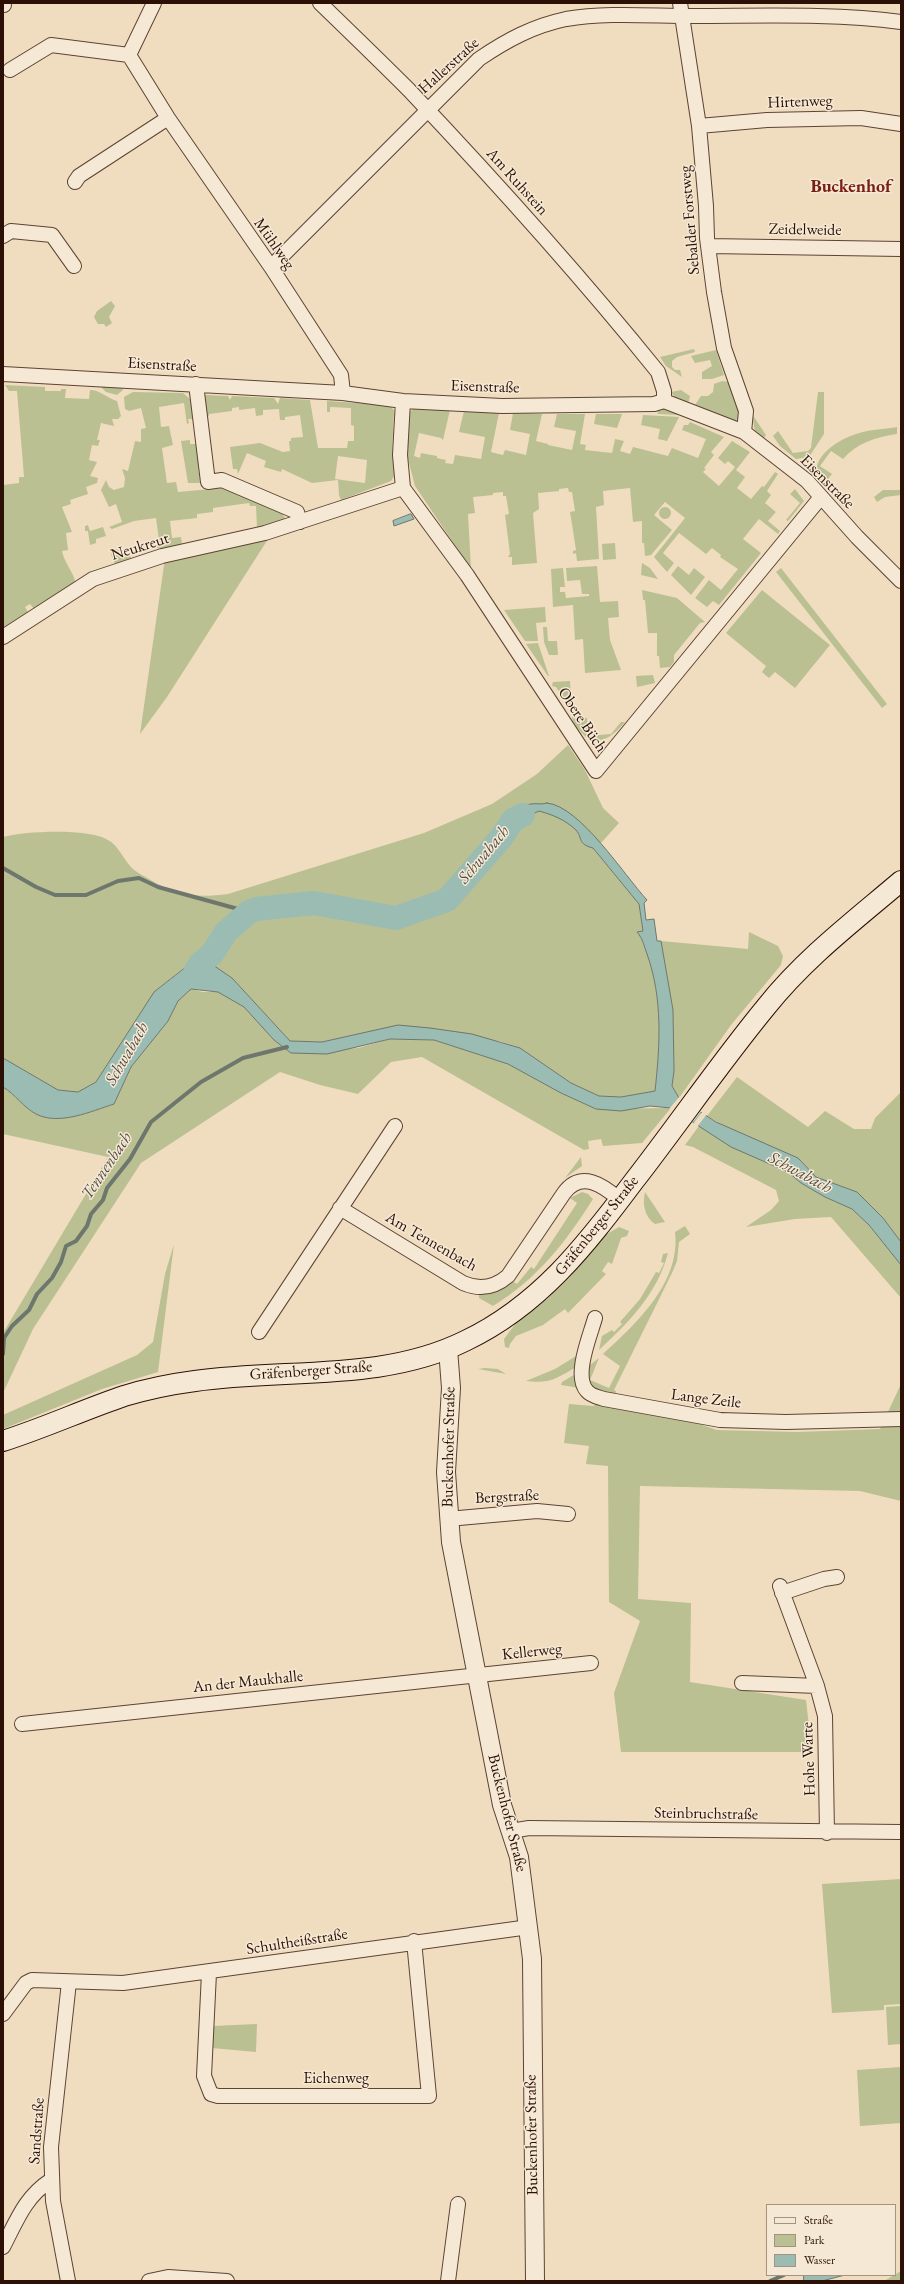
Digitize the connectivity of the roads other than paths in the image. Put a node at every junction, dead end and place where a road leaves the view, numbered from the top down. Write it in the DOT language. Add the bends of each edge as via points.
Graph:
graph roads {
  1 [pos="154,3"];
  2 [pos="320,3"];
  3 [pos="681,10"];
  4 [pos="901,22"];
  5 [pos="129,55"];
  6 [pos="10,70"];
  7 [pos="427,110"];
  8 [pos="168,118"];
  9 [pos="901,124"];
  10 [pos="699,126"];
  11 [pos="75,182"];
  12 [pos="3,236"];
  13 [pos="708,246"];
  14 [pos="901,249"];
  15 [pos="74,266"];
  16 [pos="272,267"];
  17 [pos="3,374"];
  18 [pos="196,384"];
  19 [pos="343,393"];
  20 [pos="403,401"];
  21 [pos="664,401"];
  22 [pos="744,432"];
  23 [pos="403,488"];
  24 [pos="821,497"];
  25 [pos="300,522"];
  26 [pos="901,581"];
  27 [pos="3,636"];
  28 [pos="901,881"];
  29 [pos="395,1126"];
  30 [pos="620,1200"];
  31 [pos="340,1208"];
  32 [pos="595,1318"];
  33 [pos="259,1332"];
  34 [pos="448,1349"];
  35 [pos="901,1419"];
  36 [pos="3,1441"];
  37 [pos="568,1514"];
  38 [pos="448,1519"];
  39 [pos="837,1577"];
  40 [pos="590,1663"];
  41 [pos="476,1674"];
  42 [pos="742,1683"];
  43 [pos="817,1686"];
  44 [pos="22,1724"];
  45 [pos="511,1831"];
  46 [pos="901,1832"];
  47 [pos="827,1833"];
  48 [pos="529,1927"];
  49 [pos="414,1941"];
  50 [pos="209,1972"];
  51 [pos="69,1982"];
  52 [pos="3,2014"];
  53 [pos="51,2180"];
  54 [pos="458,2204"];
  55 [pos="3,2247"];
  56 [pos="68,2281"];
  57 [pos="148,2281"];
  58 [pos="227,2281"];
  59 [pos="448,2281"];
  60 [pos="535,2281"];
  1 -- 5 [label="street"];
  2 -- 7 [label="street, Am Ruhstein"];
  3 -- 4 [label="street, Hallerstraße" via="839,16"];
  3 -- 7 [label="street, Hallerstraße" via="567,19 533,28 510,38 479,59"];
  3 -- 10 [label="street, Sebalder Forstweg"];
  5 -- 6 [label="street" via="51,45"];
  5 -- 8 [label="street, Mühlweg"];
  7 -- 16 [label="street, Hallerstraße"];
  7 -- 21 [label="street, Am Ruhstein" via="509,197 658,372 664,391"];
  8 -- 11 [label="street" via="79,176"];
  8 -- 16 [label="street, Mühlweg"];
  9 -- 10 [label="street, Hirtenweg" via="861,118 767,120"];
  10 -- 13 [label="street, Sebalder Forstweg"];
  12 -- 15 [label="street" via="11,231 52,235"];
  13 -- 14 [label="street, Zeidelweide"];
  13 -- 22 [label="street, Sebalder Forstweg" via="723,341 746,411"];
  16 -- 19 [label="street, Mühlweg" via="341,375"];
  17 -- 18 [label="street, Eisenstraße"];
  18 -- 19 [label="street, Eisenstraße"];
  18 -- 25 [label="street" via="208,482 222,480 297,512"];
  19 -- 20 [label="street, Eisenstraße"];
  20 -- 21 [label="street, Eisenstraße" via="502,406 654,404"];
  20 -- 23 [label="street" via="400,455"];
  21 -- 22 [label="street, Eisenstraße"];
  22 -- 24 [label="street, Eisenstraße" via="807,481"];
  23 -- 24 [label="street, Obere Büch" via="467,574 596,771"];
  23 -- 25 [label="street, Neukreut"];
  24 -- 26 [label="street, Eisenstraße"];
  25 -- 27 [label="street, Neukreut" via="265,534 162,556 93,579"];
  28 -- 30 [label="main road, Gräfenberger Straße" via="806,961 767,1005"];
  29 -- 31 [label="street"];
  30 -- 31 [label="street, Am Tennenbach" via="596,1183 583,1181 573,1184 564,1193 511,1272 500,1282 483,1287 463,1283"];
  30 -- 34 [label="main road, Gräfenberger Straße" via="569,1263 530,1300 500,1323"];
  31 -- 33 [label="street"];
  32 -- 35 [label="street, Lange Zeile" via="581,1377 587,1391 604,1399 720,1420 786,1422"];
  34 -- 36 [label="main road, Gräfenberger Straße" via="376,1367 224,1378 155,1388 125,1396"];
  34 -- 38 [label="street, Buckenhofer Straße" via="451,1388 446,1450"];
  37 -- 38 [label="street, Bergstraße" via="537,1511"];
  38 -- 41 [label="street, Buckenhofer Straße" via="456,1576"];
  39 -- 43 [label="street, Hohe Warte" via="781,1589"];
  40 -- 41 [label="street, Kellerweg"];
  41 -- 44 [label="street, An der Maukhalle"];
  41 -- 45 [label="street, Buckenhofer Straße" via="502,1805"];
  42 -- 43 [label="street"];
  43 -- 47 [label="street, Hohe Warte" via="826,1725"];
  45 -- 47 [label="street, Steinbruchstraße" via="529,1828"];
  45 -- 48 [label="street, Buckenhofer Straße" via="520,1857"];
  46 -- 47 [label="street, Steinbruchstraße"];
  48 -- 49 [label="street, Schultheißstraße"];
  48 -- 60 [label="street, Buckenhofer Straße" via="532,1959"];
  49 -- 50 [label="street, Schultheißstraße"];
  49 -- 50 [label="street, Eichenweg" via="429,2096 211,2094 204,2076"];
  50 -- 51 [label="street, Schultheißstraße" via="123,1983"];
  51 -- 52 [label="street" via="28,1982"];
  51 -- 53 [label="street, Sandstraße" via="51,2147"];
  53 -- 55 [label="street" via="36,2190 28,2200"];
  53 -- 56 [label="street, Sandstraße"];
  54 -- 59 [label="street"];
  57 -- 58 [label="street" via="168,2278"];
}
